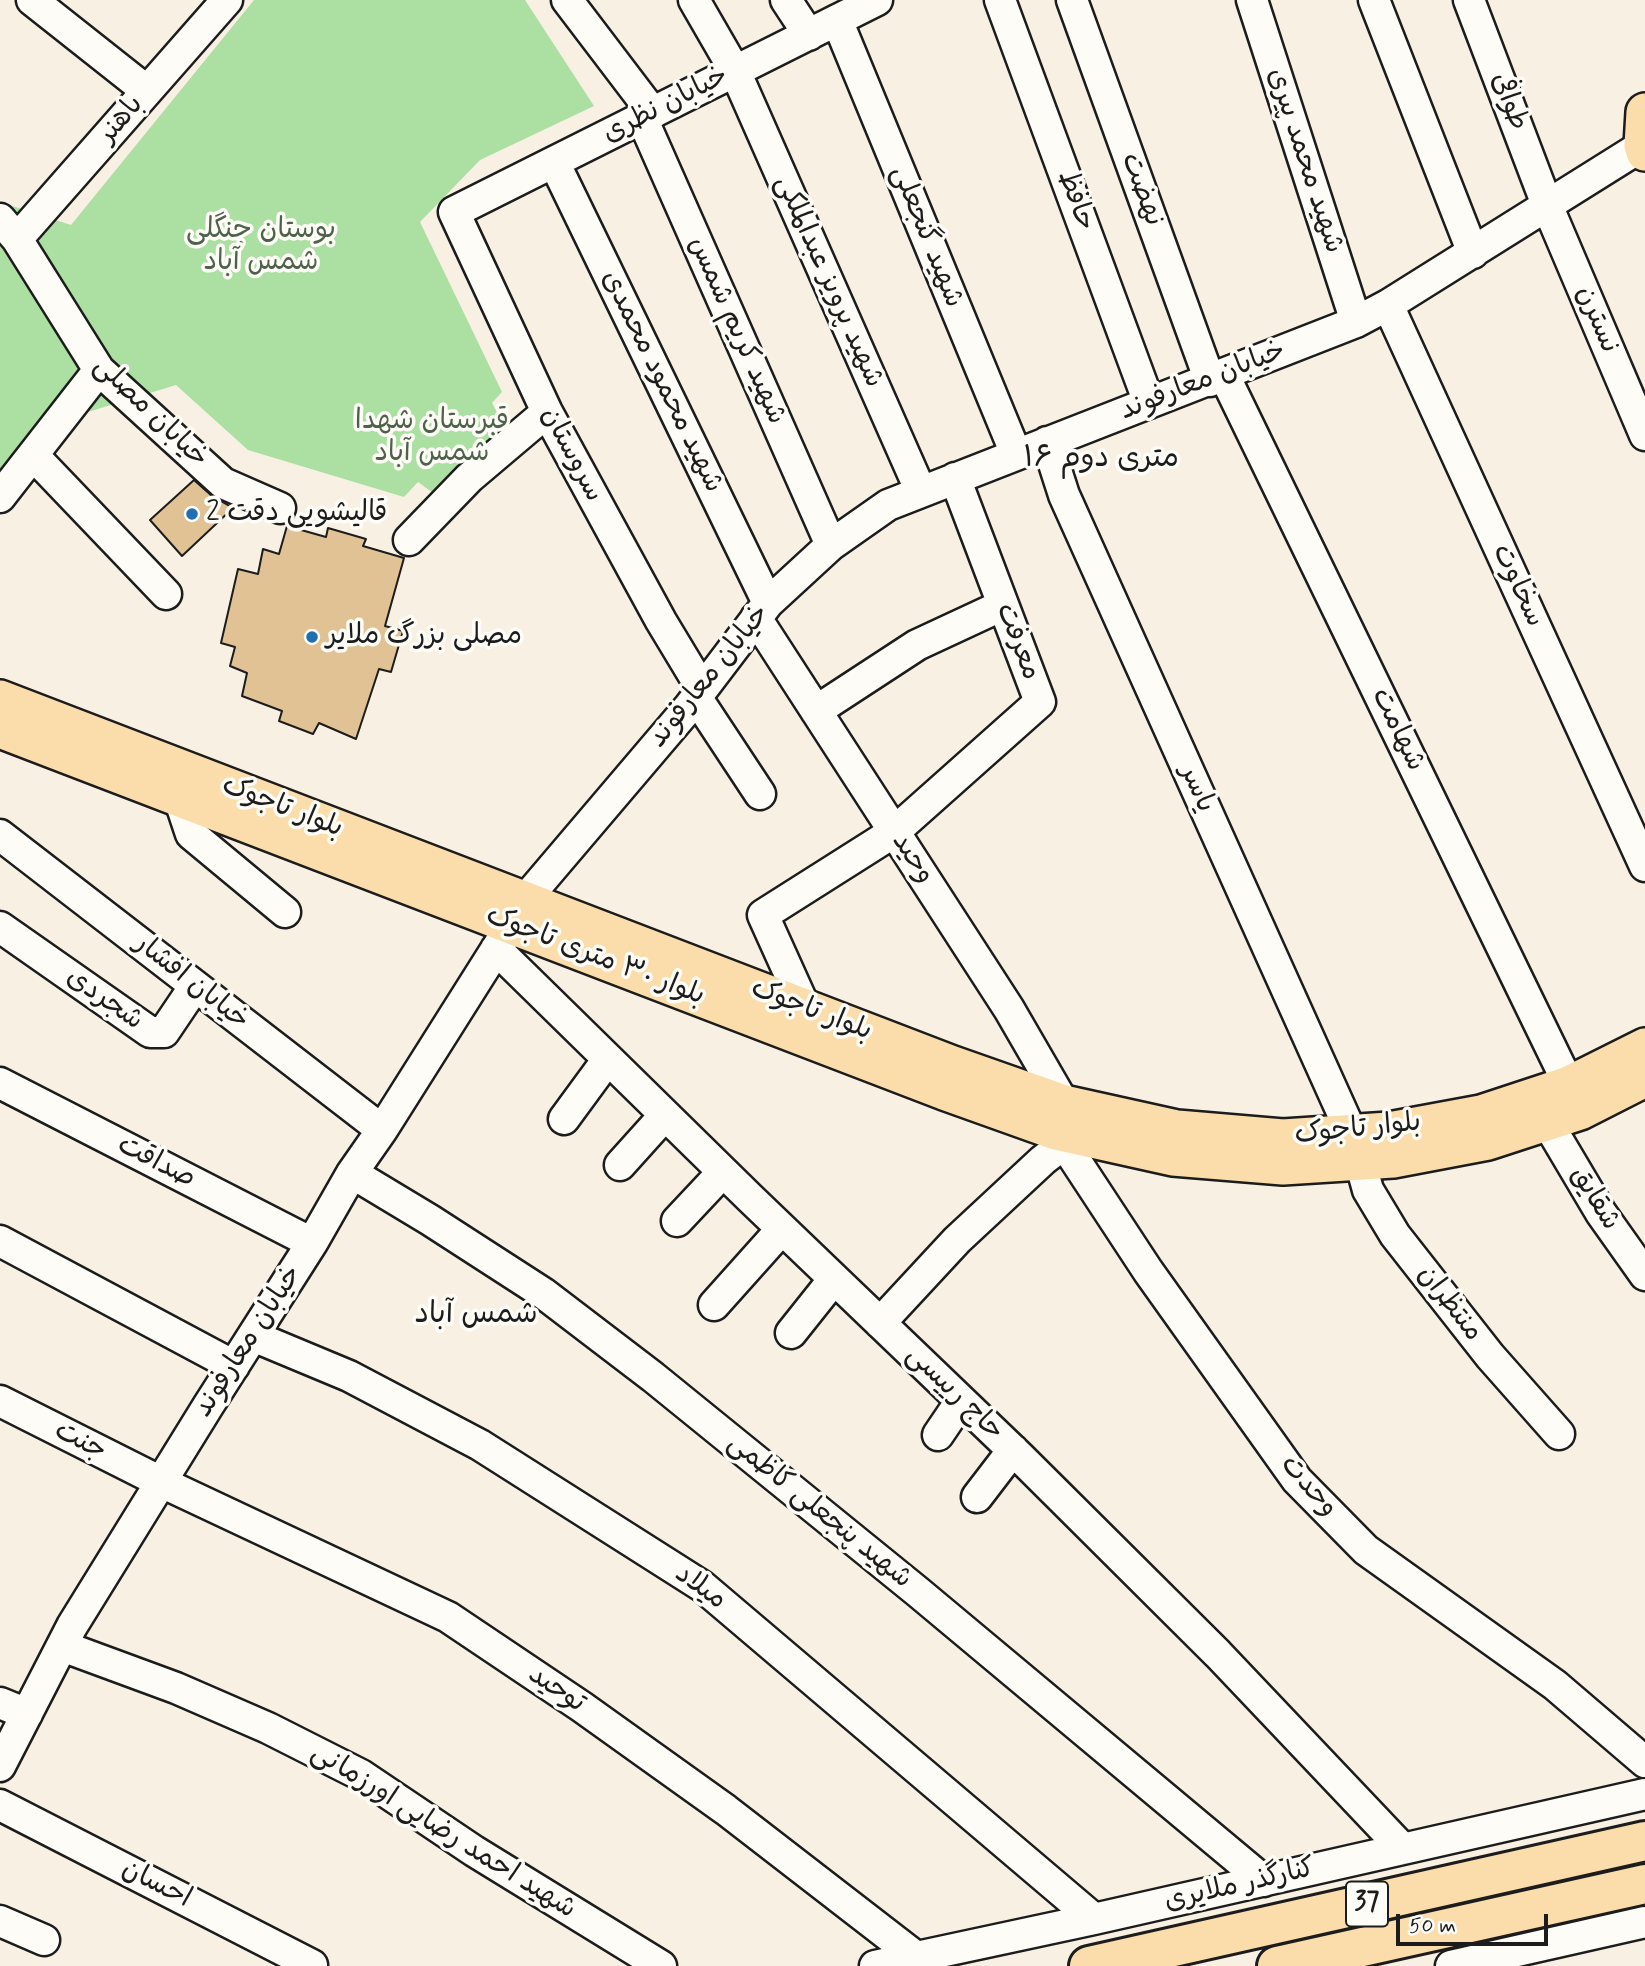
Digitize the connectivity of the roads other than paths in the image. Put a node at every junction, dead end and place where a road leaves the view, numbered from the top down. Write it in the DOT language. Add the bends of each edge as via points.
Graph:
graph roads {
  1 [pos="32,0"];
  2 [pos="567,0"];
  3 [pos="694,0"];
  4 [pos="786,0"];
  5 [pos="877,0"];
  6 [pos="1000,0"];
  7 [pos="1072,0"];
  8 [pos="1252,0"];
  9 [pos="1374,0"];
  10 [pos="1469,0"];
  11 [pos="220,2"];
  12 [pos="837,20"];
  13 [pos="809,35"];
  14 [pos="735,71"];
  15 [pos="147,91"];
  16 [pos="647,115"];
  17 [pos="1644,138"];
  18 [pos="554,162"];
  19 [pos="1548,205"];
  20 [pos="454,212"];
  21 [pos="9,229"];
  22 [pos="1473,253"];
  23 [pos="1388,305"];
  24 [pos="1356,322"];
  25 [pos="99,370"];
  26 [pos="1217,378"];
  27 [pos="1149,403"];
  28 [pos="547,412"];
  29 [pos="1641,416"];
  30 [pos="1047,442"];
  31 [pos="1016,454"];
  32 [pos="33,455"];
  33 [pos="955,478"];
  34 [pos="920,492"];
  35 [pos="0,497"];
  36 [pos="280,508"];
  37 [pos="409,540"];
  38 [pos="831,545"];
  39 [pos="166,594"];
  40 [pos="1003,605"];
  41 [pos="762,610"];
  42 [pos="699,693"];
  43 [pos="0,699"];
  44 [pos="816,711"];
  45 [pos="0,729"];
  46 [pos="761,794"];
  47 [pos="179,798"];
  48 [pos="894,832"];
  49 [pos="0,835"];
  50 [pos="1645,866"];
  51 [pos="285,912"];
  52 [pos="511,925"];
  53 [pos="0,927"];
  54 [pos="195,986"];
  55 [pos="805,1008"];
  56 [pos="1645,1046"];
  57 [pos="608,1059"];
  58 [pos="1645,1078"];
  59 [pos="0,1083"];
  60 [pos="1569,1085"];
  61 [pos="665,1115"];
  62 [pos="564,1119"];
  63 [pos="1547,1122"];
  64 [pos="1062,1126"];
  65 [pos="382,1130"];
  66 [pos="1356,1148"];
  67 [pos="620,1165"];
  68 [pos="723,1172"];
  69 [pos="352,1173"];
  70 [pos="677,1222"];
  71 [pos="782,1229"];
  72 [pos="0,1241"];
  73 [pos="312,1243"];
  74 [pos="1645,1275"];
  75 [pos="834,1279"];
  76 [pos="714,1305"];
  77 [pos="880,1323"];
  78 [pos="791,1333"];
  79 [pos="253,1336"];
  80 [pos="234,1366"];
  81 [pos="0,1401"];
  82 [pos="961,1401"];
  83 [pos="1559,1434"];
  84 [pos="938,1435"];
  85 [pos="1013,1450"];
  86 [pos="161,1482"];
  87 [pos="977,1497"];
  88 [pos="62,1646"];
  89 [pos="13,1708"];
  90 [pos="1645,1762"];
  91 [pos="0,1766"];
  92 [pos="1645,1794"];
  93 [pos="0,1805"];
  94 [pos="1645,1841"];
  95 [pos="1403,1849"];
  96 [pos="1264,1881"];
  97 [pos="1645,1884"];
  98 [pos="1094,1919"];
  99 [pos="0,1921"];
  100 [pos="1645,1922"];
  101 [pos="1451,1928"];
  102 [pos="44,1940"];
  103 [pos="915,1956"];
  104 [pos="312,1965"];
  105 [pos="661,1966"];
  106 [pos="875,1966"];
  107 [pos="1089,1966"];
  108 [pos="1277,1966"];
  109 [pos="1414,1966"];
  110 [pos="1451,1966"];
  1 -- 15 [label="street"];
  2 -- 16 [label="street, شهید کریم شمس"];
  3 -- 14 [label="street, شهید پرویز عبدالملکی"];
  4 -- 13 [label="street"];
  5 -- 12 [label="street, خیابان نظری"];
  6 -- 27 [label="street, حافظ"];
  7 -- 26 [label="street, نهضت"];
  8 -- 24 [label="street, شهید محمد پیری"];
  9 -- 22 [label="street"];
  10 -- 19 [label="street, طوافی"];
  11 -- 15 [label="street, باهنر"];
  12 -- 13 [label="street, خیابان نظری"];
  12 -- 31 [label="street, شهید گنجعلی"];
  13 -- 14 [label="street, خیابان نظری"];
  14 -- 16 [label="street, خیابان نظری"];
  14 -- 34 [label="street, شهید پرویز عبدالملکی"];
  15 -- 21 [label="street, باهنر"];
  16 -- 18 [label="street, خیابان نظری"];
  16 -- 38 [label="street, شهید کریم شمس"];
  17 -- 19 [label="street, خیابان معارفوند"];
  18 -- 20 [label="street, خیابان نظری"];
  18 -- 41 [label="street, شهید محمود محمدی"];
  19 -- 22 [label="street, خیابان معارفوند"];
  19 -- 29 [label="street, نسترن"];
  20 -- 28 [label="street, سروستان"];
  21 -- 25 [label="street, خیابان مصلی"];
  22 -- 23 [label="street, خیابان معارفوند"];
  23 -- 24 [label="street, خیابان معارفوند"];
  23 -- 50 [label="street, سخاوت"];
  24 -- 26 [label="street, خیابان معارفوند"];
  25 -- 32 [label="street"];
  25 -- 36 [label="street, خیابان مصلی" via="223,483"];
  26 -- 27 [label="street, خیابان معارفوند"];
  26 -- 60 [label="street, شهامت"];
  27 -- 30 [label="street, خیابان معارفوند"];
  28 -- 37 [label="street" via="469,478"];
  28 -- 42 [label="street, سروستان"];
  30 -- 31 [label="street, خیابان معارفوند"];
  30 -- 66 [label="street, یاسر" via="1069,508"];
  31 -- 33 [label="street, خیابان معارفوند"];
  32 -- 35 [label="street"];
  32 -- 39 [label="street"];
  33 -- 34 [label="street, خیابان معارفوند"];
  33 -- 40 [label="street, معرفت"];
  34 -- 38 [label="street, خیابان معارفوند" via="888,505"];
  38 -- 41 [label="street, خیابان معارفوند"];
  40 -- 44 [label="street" via="917,645"];
  40 -- 48 [label="street, معرفت" via="1040,702"];
  41 -- 42 [label="street, خیابان معارفوند"];
  41 -- 44 [label="street, وحید"];
  42 -- 46 [label="street, سروستان"];
  42 -- 52 [label="street, خیابان معارفوند"];
  43 -- 52 [label="main road, بلوار تاجوک"];
  44 -- 48 [label="street, وحید"];
  45 -- 47 [label="main road, بلوار ۳۰ متری تاجوک"];
  47 -- 51 [label="street" via="191,834"];
  47 -- 52 [label="main road, بلوار ۳۰ متری تاجوک"];
  48 -- 55 [label="street" via="763,915"];
  48 -- 64 [label="street, وحید" via="1009,1009"];
  49 -- 54 [label="street, خیابان افشار"];
  52 -- 55 [label="main road, بلوار تاجوک"];
  52 -- 57 [label="street, حاج رییسی"];
  52 -- 64 [label="main road, بلوار ۳۰ متری تاجوک" via="944,1091"];
  52 -- 65 [label="street, خیابان معارفوند"];
  53 -- 54 [label="street, شجردی" via="150,1032 164,1032"];
  54 -- 65 [label="street, خیابان افشار"];
  55 -- 64 [label="main road, بلوار تاجوک" via="953,1065"];
  56 -- 60 [label="main road, بلوار تاجوک"];
  57 -- 61 [label="street, حاج رییسی"];
  57 -- 62 [label="street"];
  58 -- 63 [label="main road, بلوار ۳۰ متری تاجوک"];
  59 -- 73 [label="street, صداقت"];
  60 -- 66 [label="main road, بلوار تاجوک" via="1481,1114 1390,1131"];
  61 -- 67 [label="street"];
  61 -- 68 [label="street, حاج رییسی"];
  63 -- 66 [label="main road, بلوار ۳۰ متری تاجوک" via="1488,1141 1393,1159"];
  63 -- 74 [label="street, شقایق" via="1601,1213"];
  64 -- 66 [label="main road, بلوار ۳۰ متری تاجوک" via="1173,1157 1283,1166"];
  64 -- 77 [label="street" via="1043,1160 957,1240"];
  64 -- 90 [label="street, وحدت" via="1148,1270 1297,1480 1366,1550 1555,1685"];
  65 -- 69 [label="street, خیابان معارفوند"];
  66 -- 83 [label="street, منتظران" via="1368,1190 1395,1235 1489,1356"];
  68 -- 70 [label="street"];
  68 -- 71 [label="street, حاج رییسی"];
  69 -- 73 [label="street, خیابان معارفوند"];
  69 -- 96 [label="street, شهید پنجعلی کاظمی" via="543,1293 642,1369"];
  71 -- 75 [label="street, حاج رییسی"];
  71 -- 76 [label="street"];
  72 -- 80 [label="street"];
  73 -- 79 [label="street, خیابان معارفوند"];
  75 -- 77 [label="street, حاج رییسی"];
  75 -- 78 [label="street"];
  77 -- 82 [label="street, حاج رییسی"];
  79 -- 80 [label="street, خیابان معارفوند"];
  79 -- 98 [label="street, میلاد" via="349,1376 480,1445 702,1586"];
  80 -- 86 [label="street, خیابان معارفوند"];
  81 -- 86 [label="street, جنت"];
  82 -- 84 [label="street"];
  82 -- 85 [label="street, حاج رییسی"];
  85 -- 87 [label="street"];
  85 -- 95 [label="street, حاج رییسی" via="1218,1654"];
  86 -- 88 [label="street, خیابان معارفوند"];
  86 -- 103 [label="street, توحید" via="448,1617 715,1802"];
  88 -- 89 [label="street, خیابان معارفوند"];
  88 -- 105 [label="street, شهید احمد رضایی اورزمانی" via="176,1688 361,1775"];
  89 -- 91 [label="street, خیابان معارفوند"];
  92 -- 95 [label="street, کنارگذر ملایری"];
  93 -- 104 [label="street, احسان"];
  94 -- 107 [label="highway, 37"];
  95 -- 96 [label="street, کنارگذر ملایری"];
  96 -- 98 [label="street, کنارگذر ملایری"];
  97 -- 101 [label="highway, 37"];
  98 -- 103 [label="street, کنارگذر ملایری"];
  99 -- 102 [label="street"];
  100 -- 110 [label="street"];
  101 -- 108 [label="highway, 37"];
  101 -- 109 [label="highway"];
  103 -- 106 [label="street, کنارگذر ملایری"];
}
